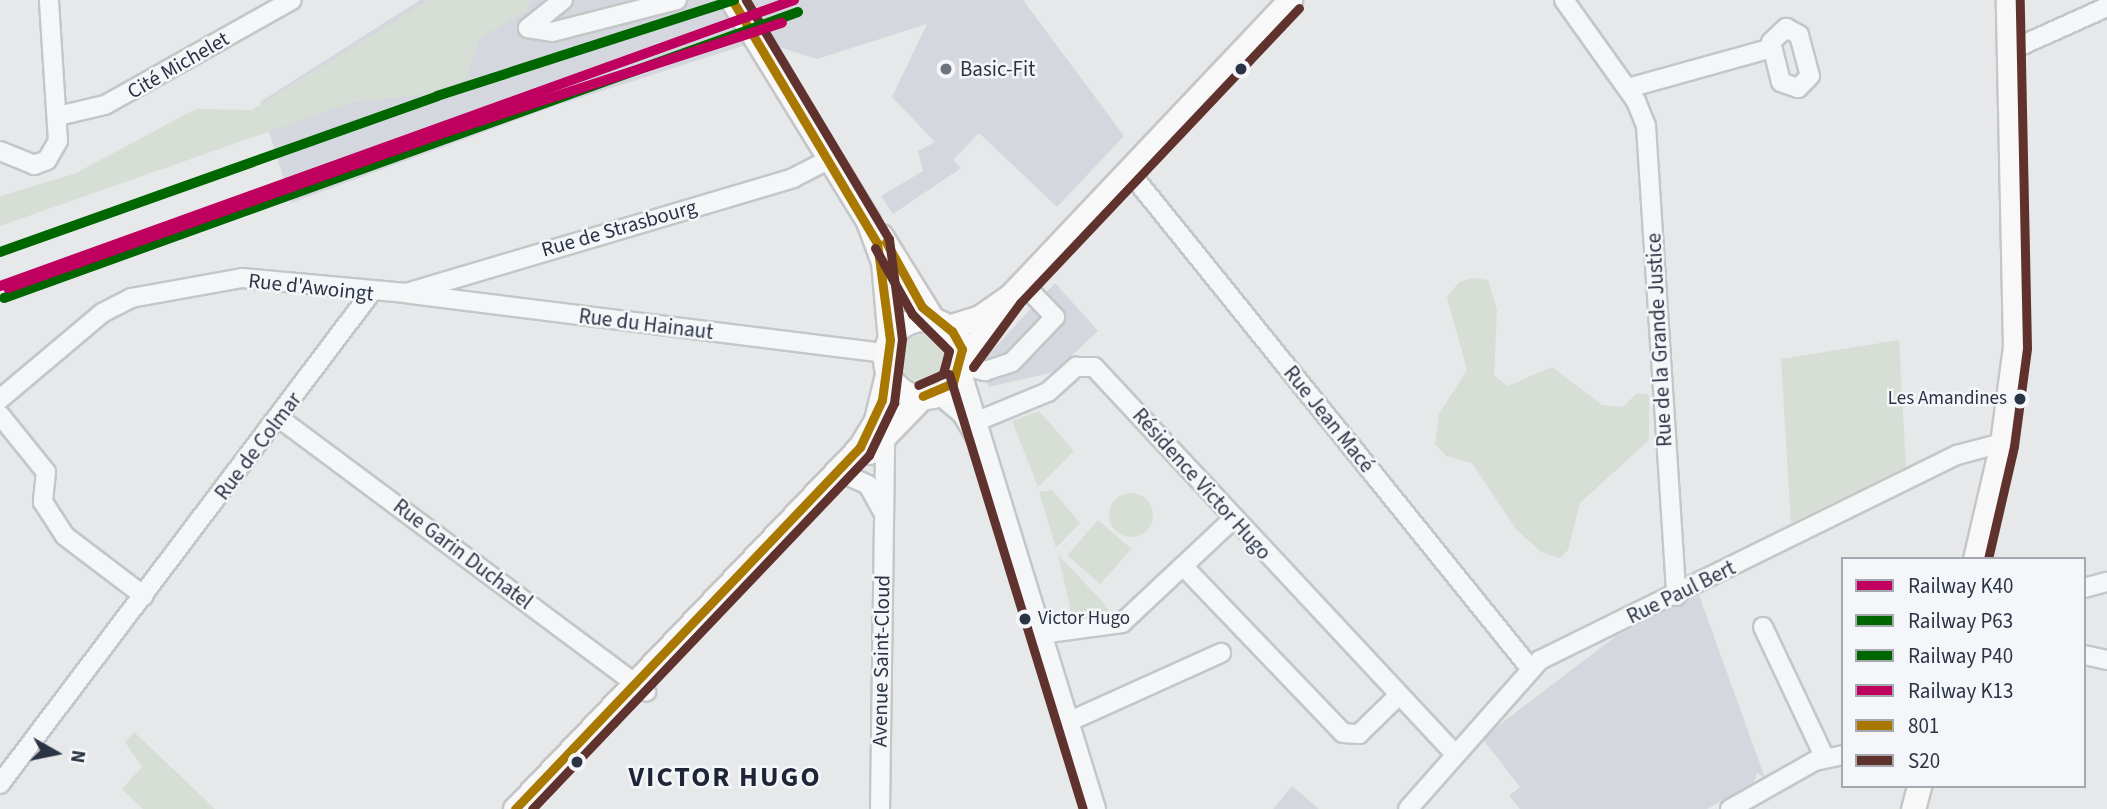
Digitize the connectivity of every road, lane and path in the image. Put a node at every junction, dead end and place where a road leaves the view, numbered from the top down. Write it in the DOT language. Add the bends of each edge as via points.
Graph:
graph roads {
  1 [pos="49,0"];
  2 [pos="292,0"];
  3 [pos="563,0"];
  4 [pos="677,0"];
  5 [pos="732,0"];
  6 [pos="1290,0"];
  7 [pos="1564,0"];
  8 [pos="2008,0"];
  9 [pos="644,4"];
  10 [pos="2107,7"];
  11 [pos="1772,48"];
  12 [pos="2009,51"];
  13 [pos="1628,88"];
  14 [pos="58,116"];
  15 [pos="0,151"];
  16 [pos="830,159"];
  17 [pos="1128,170"];
  18 [pos="868,221"];
  19 [pos="1017,288"];
  20 [pos="406,293"];
  21 [pos="370,294"];
  22 [pos="940,323"];
  23 [pos="888,355"];
  24 [pos="962,365"];
  25 [pos="930,395"];
  26 [pos="0,399"];
  27 [pos="0,415"];
  28 [pos="279,418"];
  29 [pos="980,420"];
  30 [pos="884,435"];
  31 [pos="2002,443"];
  32 [pos="988,459"];
  33 [pos="841,474"];
  34 [pos="883,513"];
  35 [pos="1232,520"];
  36 [pos="1975,557"];
  37 [pos="1183,566"];
  38 [pos="2107,582"];
  39 [pos="2086,588"];
  40 [pos="144,596"];
  41 [pos="1676,596"];
  42 [pos="1763,627"];
  43 [pos="1041,634"];
  44 [pos="1222,653"];
  45 [pos="2086,655"];
  46 [pos="2107,660"];
  47 [pos="1530,668"];
  48 [pos="641,687"];
  49 [pos="1399,695"];
  50 [pos="1068,722"];
  51 [pos="1455,754"];
  52 [pos="1834,756"];
  53 [pos="0,784"];
  54 [pos="1918,788"];
  55 [pos="516,809"];
  56 [pos="534,809"];
  57 [pos="880,809"];
  58 [pos="1096,809"];
  59 [pos="1408,809"];
  60 [pos="1730,809"];
  61 [pos="1913,809"];
  1 -- 14 [label="street"];
  2 -- 14 [label="street, Cité Michelet" via="105,105"];
  3 -- 9 [label="street" via="528,28 552,32"];
  4 -- 9 [label="street"];
  5 -- 16 [label="main road"];
  6 -- 17 [label="main road"];
  7 -- 13 [label="street, Rue de la Grande Justice"];
  8 -- 12 [label="main road"];
  10 -- 12 [label="street"];
  11 -- 13 [label="street"];
  12 -- 31 [label="main road" via="2016,310"];
  13 -- 41 [label="street, Rue de la Grande Justice" via="1647,135"];
  14 -- 15 [label="street" via="55,149 34,165"];
  16 -- 18 [label="main road"];
  16 -- 20 [label="street, Rue de Strasbourg" via="793,178"];
  17 -- 19 [label="main road"];
  17 -- 47 [label="street, Rue Jean Macé"];
  18 -- 22 [label="main road"];
  18 -- 23 [label="main road" via="883,262"];
  19 -- 22 [label="main road" via="980,317"];
  19 -- 24 [label="main road"];
  19 -- 24 [label="street" via="1055,317 1012,362 985,371"];
  20 -- 21 [label="street, Rue d'Awoingt"];
  20 -- 23 [label="street, Rue du Hainaut"];
  21 -- 26 [label="street, Rue d'Awoingt" via="242,278 131,298 102,313"];
  21 -- 28 [label="street, Rue de Colmar"];
  22 -- 23 [label="main road" via="908,323"];
  22 -- 24 [label="main road"];
  23 -- 25 [label="main road" via="902,389"];
  23 -- 33 [label="main road" via="872,429"];
  24 -- 25 [label="main road"];
  24 -- 29 [label="street"];
  25 -- 30 [label="main road"];
  25 -- 32 [label="street" via="962,414"];
  27 -- 40 [label="street" via="46,472 43,502 65,536"];
  28 -- 40 [label="street, Rue de Colmar"];
  28 -- 48 [label="street, Rue Garin Duchatel"];
  29 -- 32 [label="street"];
  29 -- 35 [label="street, Résidence Victor Hugo" via="1048,392 1076,367 1099,370"];
  30 -- 33 [label="main road"];
  30 -- 34 [label="street, Avenue Saint-Cloud"];
  31 -- 36 [label="main road"];
  31 -- 41 [label="street, Rue Paul Bert" via="1957,455"];
  32 -- 43 [label="street"];
  33 -- 34 [label="street" via="873,489"];
  33 -- 48 [label="main road"];
  34 -- 57 [label="street, Avenue Saint-Cloud"];
  35 -- 37 [label="street"];
  35 -- 49 [label="street, Résidence Victor Hugo"];
  37 -- 43 [label="street" via="1122,623"];
  37 -- 49 [label="street" via="1343,733 1359,734"];
  38 -- 39 [label="street"];
  40 -- 53 [label="street, Rue de Colmar"];
  41 -- 47 [label="street, Rue Paul Bert"];
  42 -- 52 [label="street"];
  43 -- 50 [label="street"];
  44 -- 50 [label="street"];
  45 -- 46 [label="street"];
  47 -- 51 [label="street, Rue Paul Bert"];
  48 -- 55 [label="main road"];
  48 -- 56 [label="main road"];
  49 -- 51 [label="street, Résidence Victor Hugo"];
  50 -- 58 [label="street"];
  51 -- 59 [label="street, Rue Paul Bert"];
  52 -- 60 [label="street"];
  54 -- 61 [label="main road"];
}
